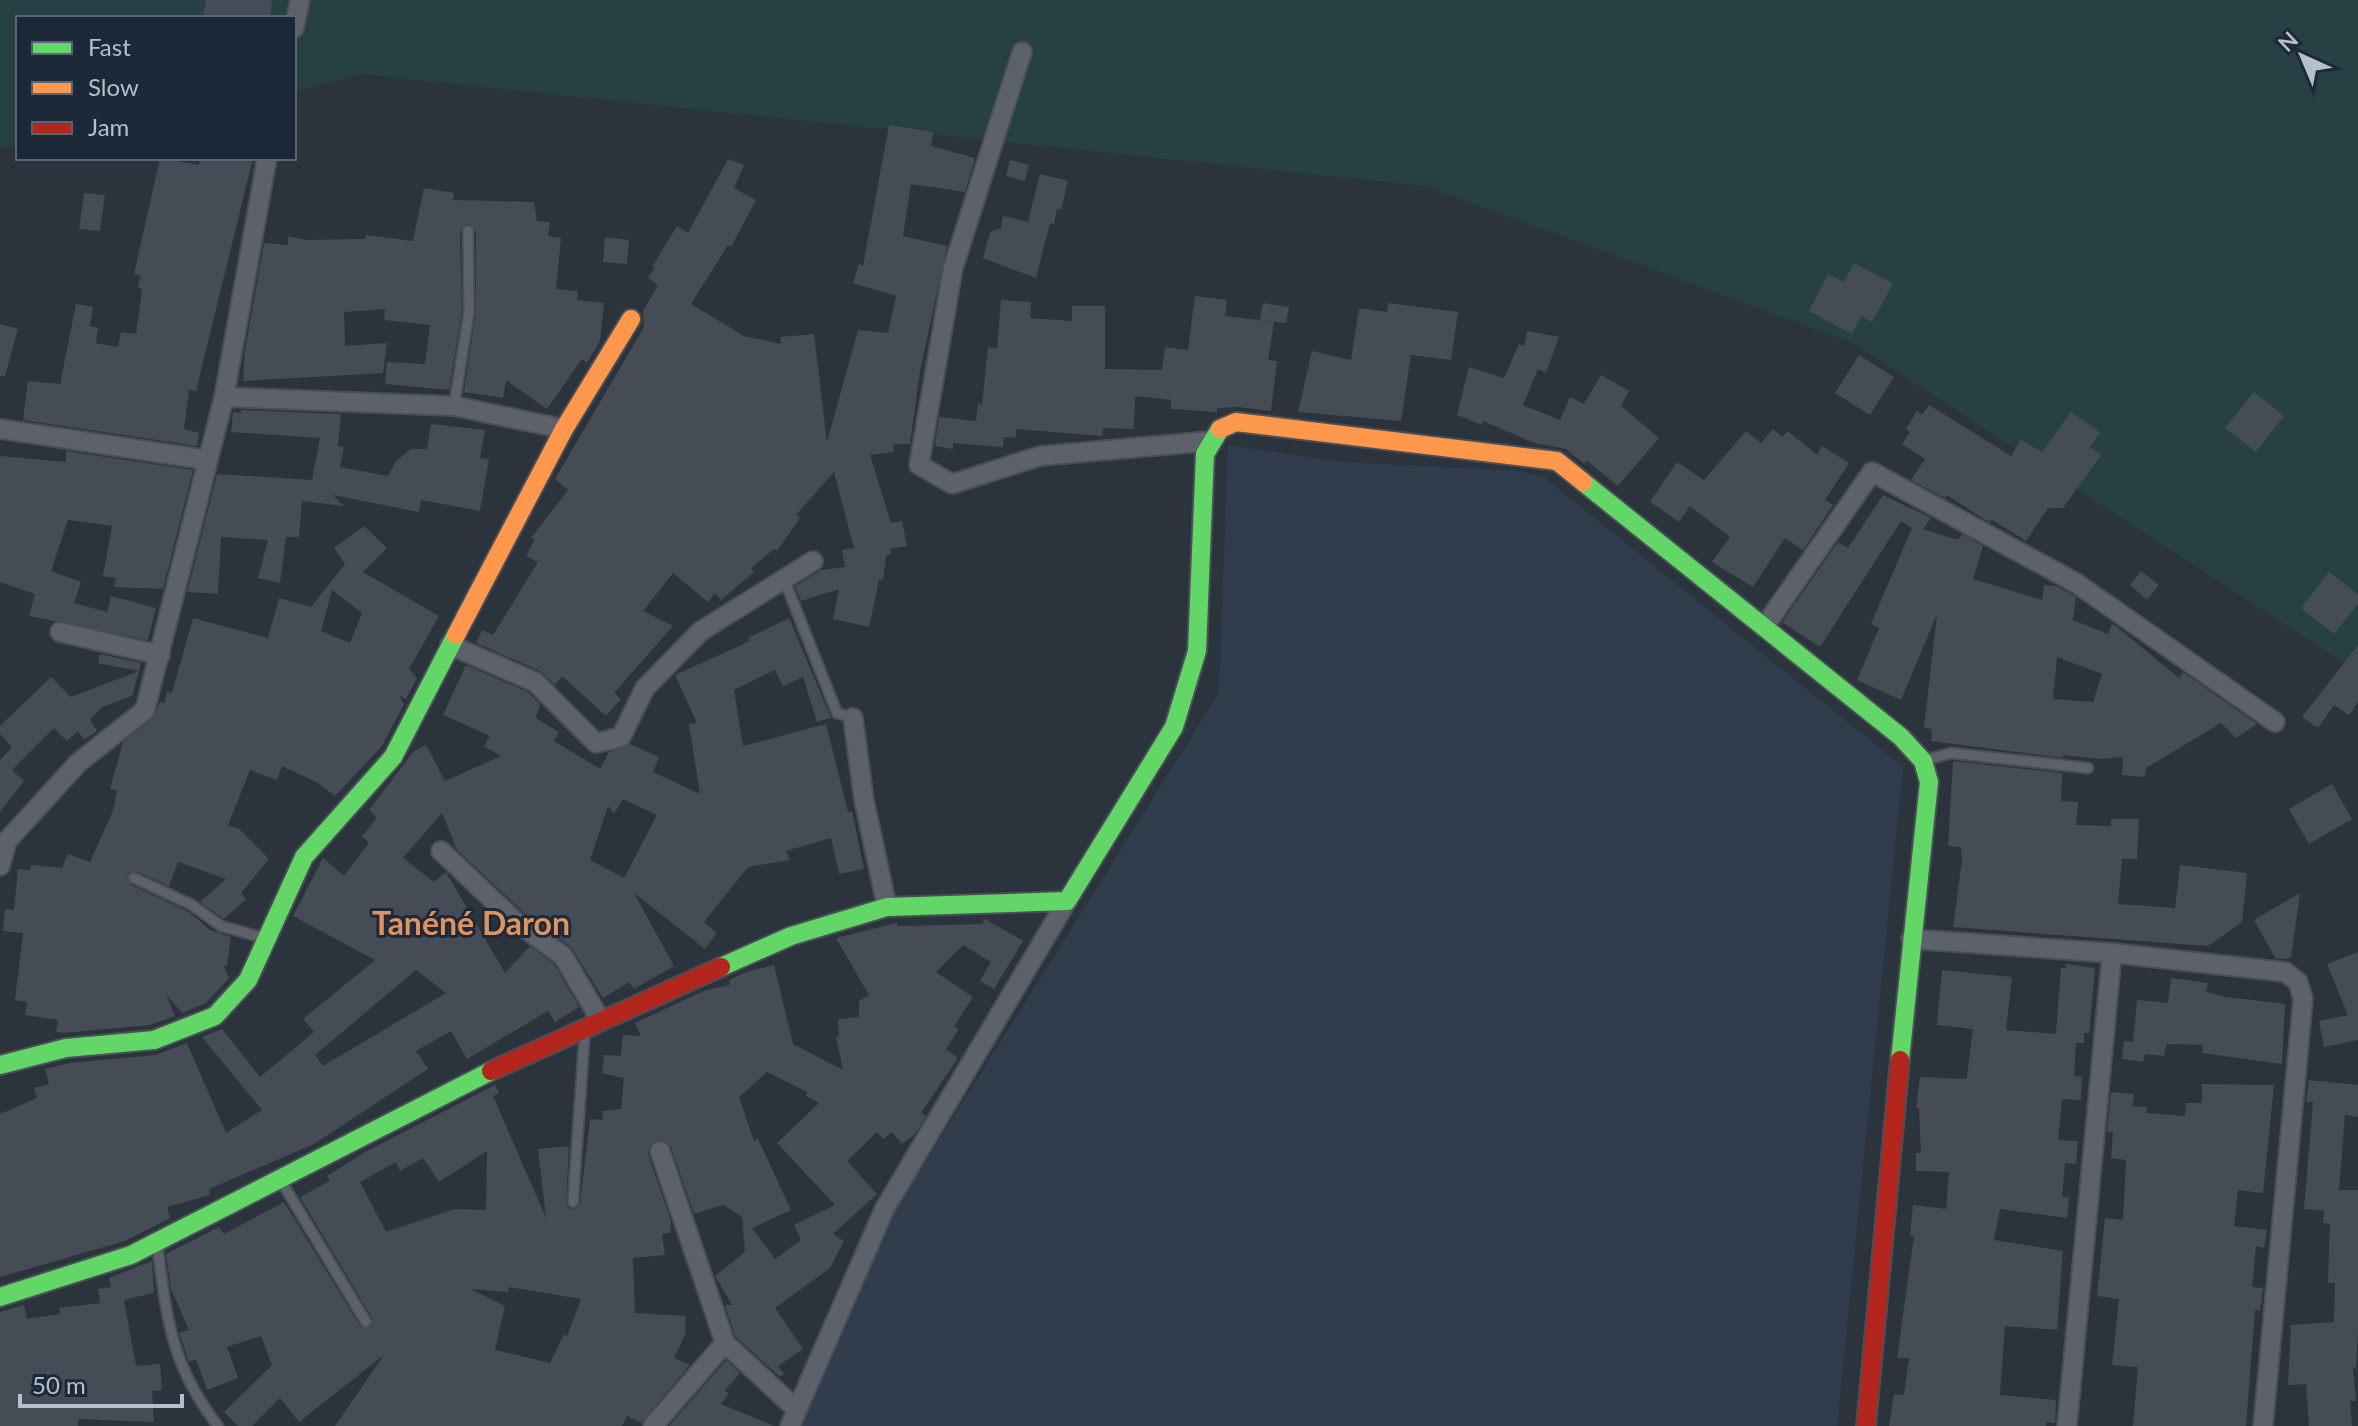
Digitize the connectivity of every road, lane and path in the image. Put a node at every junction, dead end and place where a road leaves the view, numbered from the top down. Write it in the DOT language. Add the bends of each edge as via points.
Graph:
graph roads {
  1 [pos="1022,52"];
  2 [pos="267,160"];
  3 [pos="468,231"];
  4 [pos="631,319"];
  5 [pos="224,397"];
  6 [pos="454,406"];
  7 [pos="0,429"];
  8 [pos="564,429"];
  9 [pos="1211,441"];
  10 [pos="208,460"];
  11 [pos="813,561"];
  12 [pos="784,579"];
  13 [pos="1764,627"];
  14 [pos="60,632"];
  15 [pos="450,645"];
  16 [pos="160,655"];
  17 [pos="853,718"];
  18 [pos="2275,722"];
  19 [pos="1923,761"];
  20 [pos="2088,768"];
  21 [pos="441,851"];
  22 [pos="0,866"];
  23 [pos="134,878"];
  24 [pos="1067,901"];
  25 [pos="887,907"];
  26 [pos="266,939"];
  27 [pos="1911,939"];
  28 [pos="2112,953"];
  29 [pos="593,1024"];
  30 [pos="0,1065"];
  31 [pos="660,1151"];
  32 [pos="279,1179"];
  33 [pos="573,1202"];
  34 [pos="157,1242"];
  35 [pos="0,1297"];
  36 [pos="366,1322"];
  37 [pos="725,1343"];
  38 [pos="793,1418"];
  39 [pos="218,1426"];
  40 [pos="653,1426"];
  41 [pos="1866,1426"];
  42 [pos="2067,1426"];
  43 [pos="2263,1426"];
  1 -- 9 [label="street" via="953,268 919,465 952,484 1040,456"];
  2 -- 5 [label="street"];
  3 -- 6 [label="lane" via="469,312"];
  4 -- 8 [label="street"];
  5 -- 6 [label="street"];
  5 -- 10 [label="street"];
  6 -- 8 [label="street"];
  7 -- 10 [label="street"];
  8 -- 15 [label="street"];
  9 -- 13 [label="street" via="1217,431 1236,422 1557,461"];
  9 -- 24 [label="street" via="1205,454 1197,651 1174,727"];
  10 -- 16 [label="street"];
  11 -- 12 [label="street"];
  12 -- 15 [label="street" via="701,631 645,688 621,737 596,743 535,682"];
  12 -- 17 [label="lane" via="837,713"];
  13 -- 18 [label="street" via="1872,472 2076,583"];
  13 -- 19 [label="street" via="1901,737"];
  14 -- 16 [label="street"];
  15 -- 26 [label="street" via="393,757 304,857"];
  16 -- 22 [label="street" via="145,710 78,763 7,841"];
  17 -- 25 [label="street"];
  19 -- 20 [label="lane" via="1951,753"];
  19 -- 27 [label="street" via="1929,782"];
  21 -- 29 [label="street" via="515,921 563,956"];
  23 -- 26 [label="lane" via="192,905 221,926"];
  24 -- 25 [label="street"];
  24 -- 38 [label="street" via="885,1208"];
  25 -- 29 [label="street" via="791,936"];
  26 -- 30 [label="street" via="248,980 215,1016 154,1040 66,1048"];
  27 -- 28 [label="street"];
  27 -- 41 [label="street"];
  28 -- 42 [label="street"];
  28 -- 43 [label="street" via="2285,972 2298,982 2303,999"];
  29 -- 32 [label="street"];
  29 -- 33 [label="lane"];
  31 -- 37 [label="street"];
  32 -- 34 [label="street"];
  32 -- 36 [label="lane"];
  34 -- 35 [label="street"];
  34 -- 39 [label="lane" via="169,1333 196,1398"];
  37 -- 38 [label="street"];
  37 -- 40 [label="street"];
}
